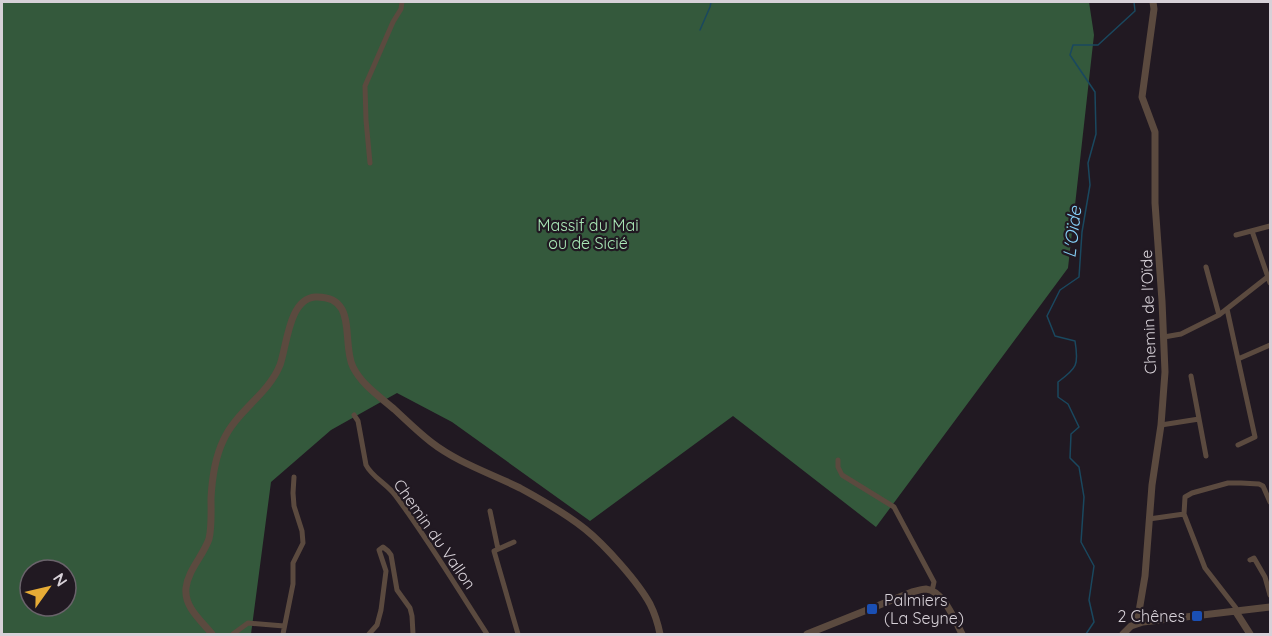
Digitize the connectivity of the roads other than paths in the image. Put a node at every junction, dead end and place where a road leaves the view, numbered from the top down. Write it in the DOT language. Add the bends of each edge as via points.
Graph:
graph roads {
  1 [pos="402,2"];
  2 [pos="1153,2"];
  3 [pos="370,163"];
  4 [pos="1270,226"];
  5 [pos="1252,231"];
  6 [pos="1236,235"];
  7 [pos="1206,267"];
  8 [pos="1269,275"];
  9 [pos="1270,283"];
  10 [pos="1227,309"];
  11 [pos="1219,315"];
  12 [pos="1164,337"];
  13 [pos="1270,345"];
  14 [pos="1238,359"];
  15 [pos="1191,376"];
  16 [pos="354,415"];
  17 [pos="1199,419"];
  18 [pos="1161,425"];
  19 [pos="1238,445"];
  20 [pos="1206,456"];
  21 [pos="838,460"];
  22 [pos="294,477"];
  23 [pos="1270,502"];
  24 [pos="490,511"];
  25 [pos="1185,514"];
  26 [pos="1149,519"];
  27 [pos="514,542"];
  28 [pos="498,549"];
  29 [pos="1250,560"];
  30 [pos="932,591"];
  31 [pos="1270,595"];
  32 [pos="1270,608"];
  33 [pos="1240,611"];
  34 [pos="1137,623"];
  35 [pos="284,626"];
  36 [pos="212,634"];
  37 [pos="233,634"];
  38 [pos="283,634"];
  39 [pos="369,634"];
  40 [pos="412,634"];
  41 [pos="487,634"];
  42 [pos="518,634"];
  43 [pos="660,634"];
  44 [pos="807,634"];
  45 [pos="962,634"];
  46 [pos="1123,634"];
  47 [pos="1252,634"];
  1 -- 3 [label="street" via="365,86"];
  2 -- 12 [label="street, Chemin de l'Oïde" via="1142,97 1155,132 1155,203"];
  4 -- 5 [label="street"];
  5 -- 6 [label="street"];
  5 -- 8 [label="street"];
  7 -- 11 [label="street"];
  8 -- 9 [label="street"];
  8 -- 10 [label="street"];
  10 -- 11 [label="street"];
  10 -- 14 [label="street"];
  11 -- 12 [label="street" via="1181,334"];
  12 -- 18 [label="street, Chemin de l'Oïde"];
  13 -- 14 [label="street"];
  14 -- 19 [label="street" via="1255,436"];
  15 -- 17 [label="street"];
  16 -- 41 [label="street, Chemin du Vallon" via="368,470 394,494"];
  17 -- 18 [label="street"];
  17 -- 20 [label="street"];
  18 -- 26 [label="street, Chemin de l'Oïde"];
  21 -- 30 [label="street" via="842,475 894,507 934,582"];
  22 -- 35 [label="street" via="294,506 303,543 293,563"];
  23 -- 25 [label="street" via="1259,484 1228,483 1185,496"];
  24 -- 28 [label="street"];
  25 -- 26 [label="street"];
  25 -- 33 [label="street" via="1205,568"];
  26 -- 34 [label="street, Chemin de l'Oïde"];
  27 -- 28 [label="street"];
  28 -- 42 [label="street" via="494,551"];
  29 -- 31 [label="street" via="1254,558 1265,577"];
  30 -- 44 [label="street" via="912,592"];
  30 -- 45 [label="street" via="944,602"];
  32 -- 33 [label="street"];
  33 -- 34 [label="street"];
  33 -- 47 [label="street"];
  34 -- 46 [label="street"];
  35 -- 37 [label="street" via="251,622"];
  35 -- 38 [label="street"];
  36 -- 43 [label="street" via="190,607 186,588 210,535 211,496 223,441 274,377 296,310 306,299 325,297 344,311 352,365 368,387 451,457 519,488 586,530 642,591"];
  39 -- 40 [label="street" via="377,625 381,610 386,571 379,550 383,547 391,555 397,590 410,608"];
}
